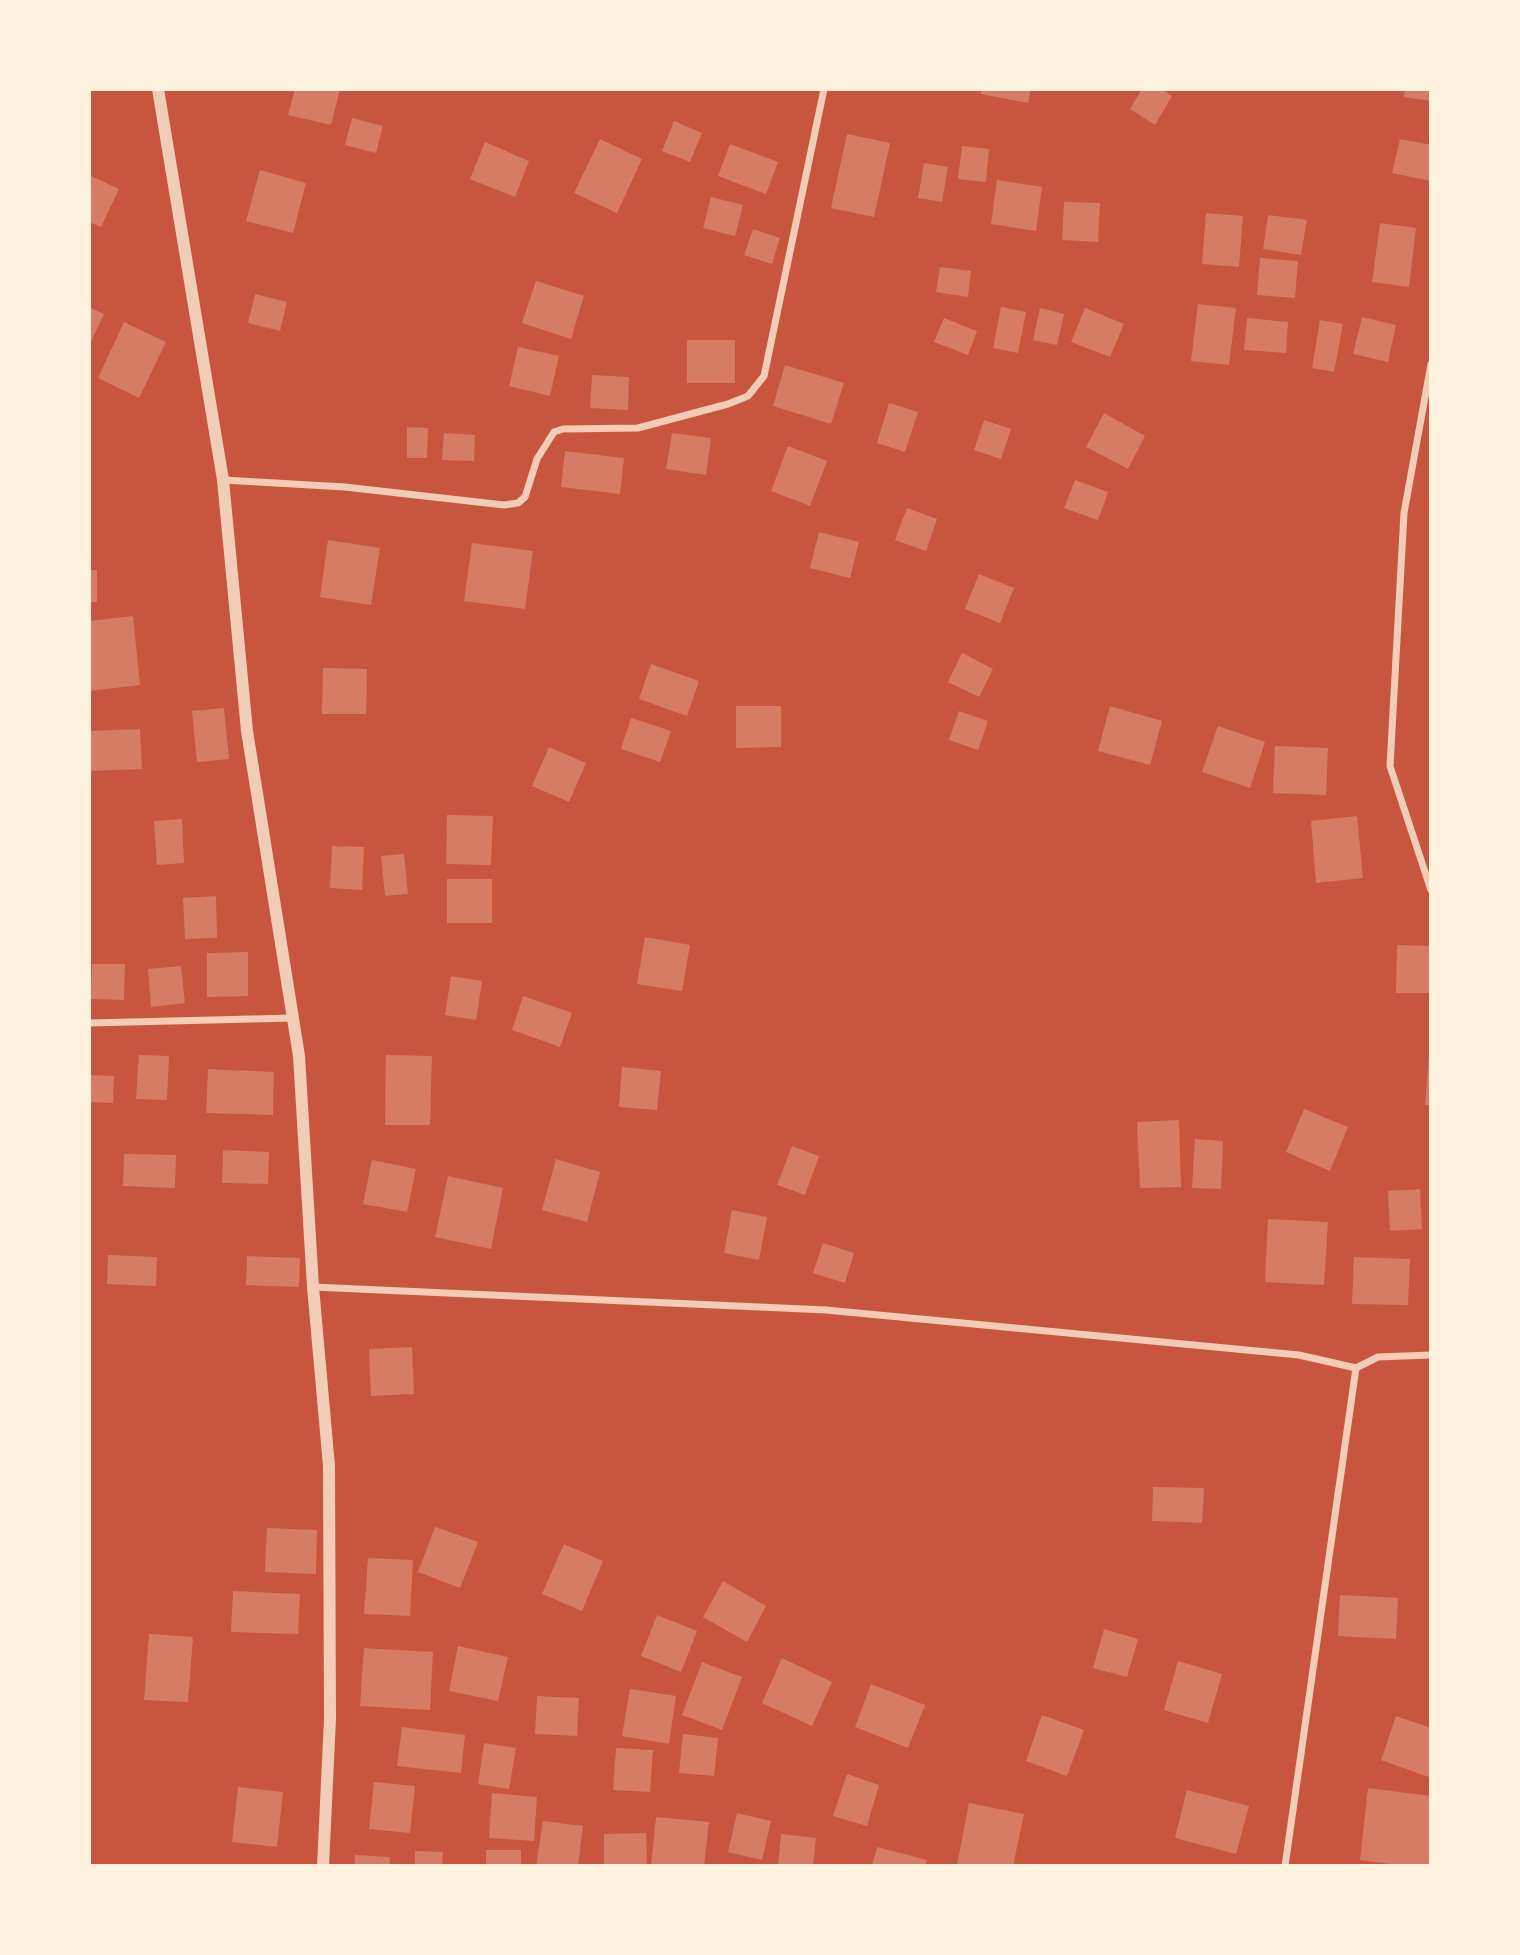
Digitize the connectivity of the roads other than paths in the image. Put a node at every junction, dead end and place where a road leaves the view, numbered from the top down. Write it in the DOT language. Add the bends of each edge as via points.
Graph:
graph roads {
  1 [pos="158,89"];
  2 [pos="824,89"];
  3 [pos="1431,364"];
  4 [pos="223,480"];
  5 [pos="1431,890"];
  6 [pos="293,1018"];
  7 [pos="89,1023"];
  8 [pos="313,1287"];
  9 [pos="1431,1355"];
  10 [pos="1356,1368"];
  11 [pos="323,1866"];
  12 [pos="1285,1866"];
  1 -- 4 [label="street"];
  2 -- 4 [label="street" via="764,376 748,397 638,428 554,432 537,460 525,497 518,503"];
  3 -- 5 [label="street" via="1404,513 1390,766"];
  4 -- 6 [label="street" via="247,731"];
  6 -- 7 [label="street"];
  6 -- 8 [label="street"];
  8 -- 10 [label="street" via="826,1310 1299,1355"];
  8 -- 11 [label="street" via="329,1466 330,1719"];
  9 -- 10 [label="street" via="1378,1357"];
  10 -- 12 [label="street"];
}
